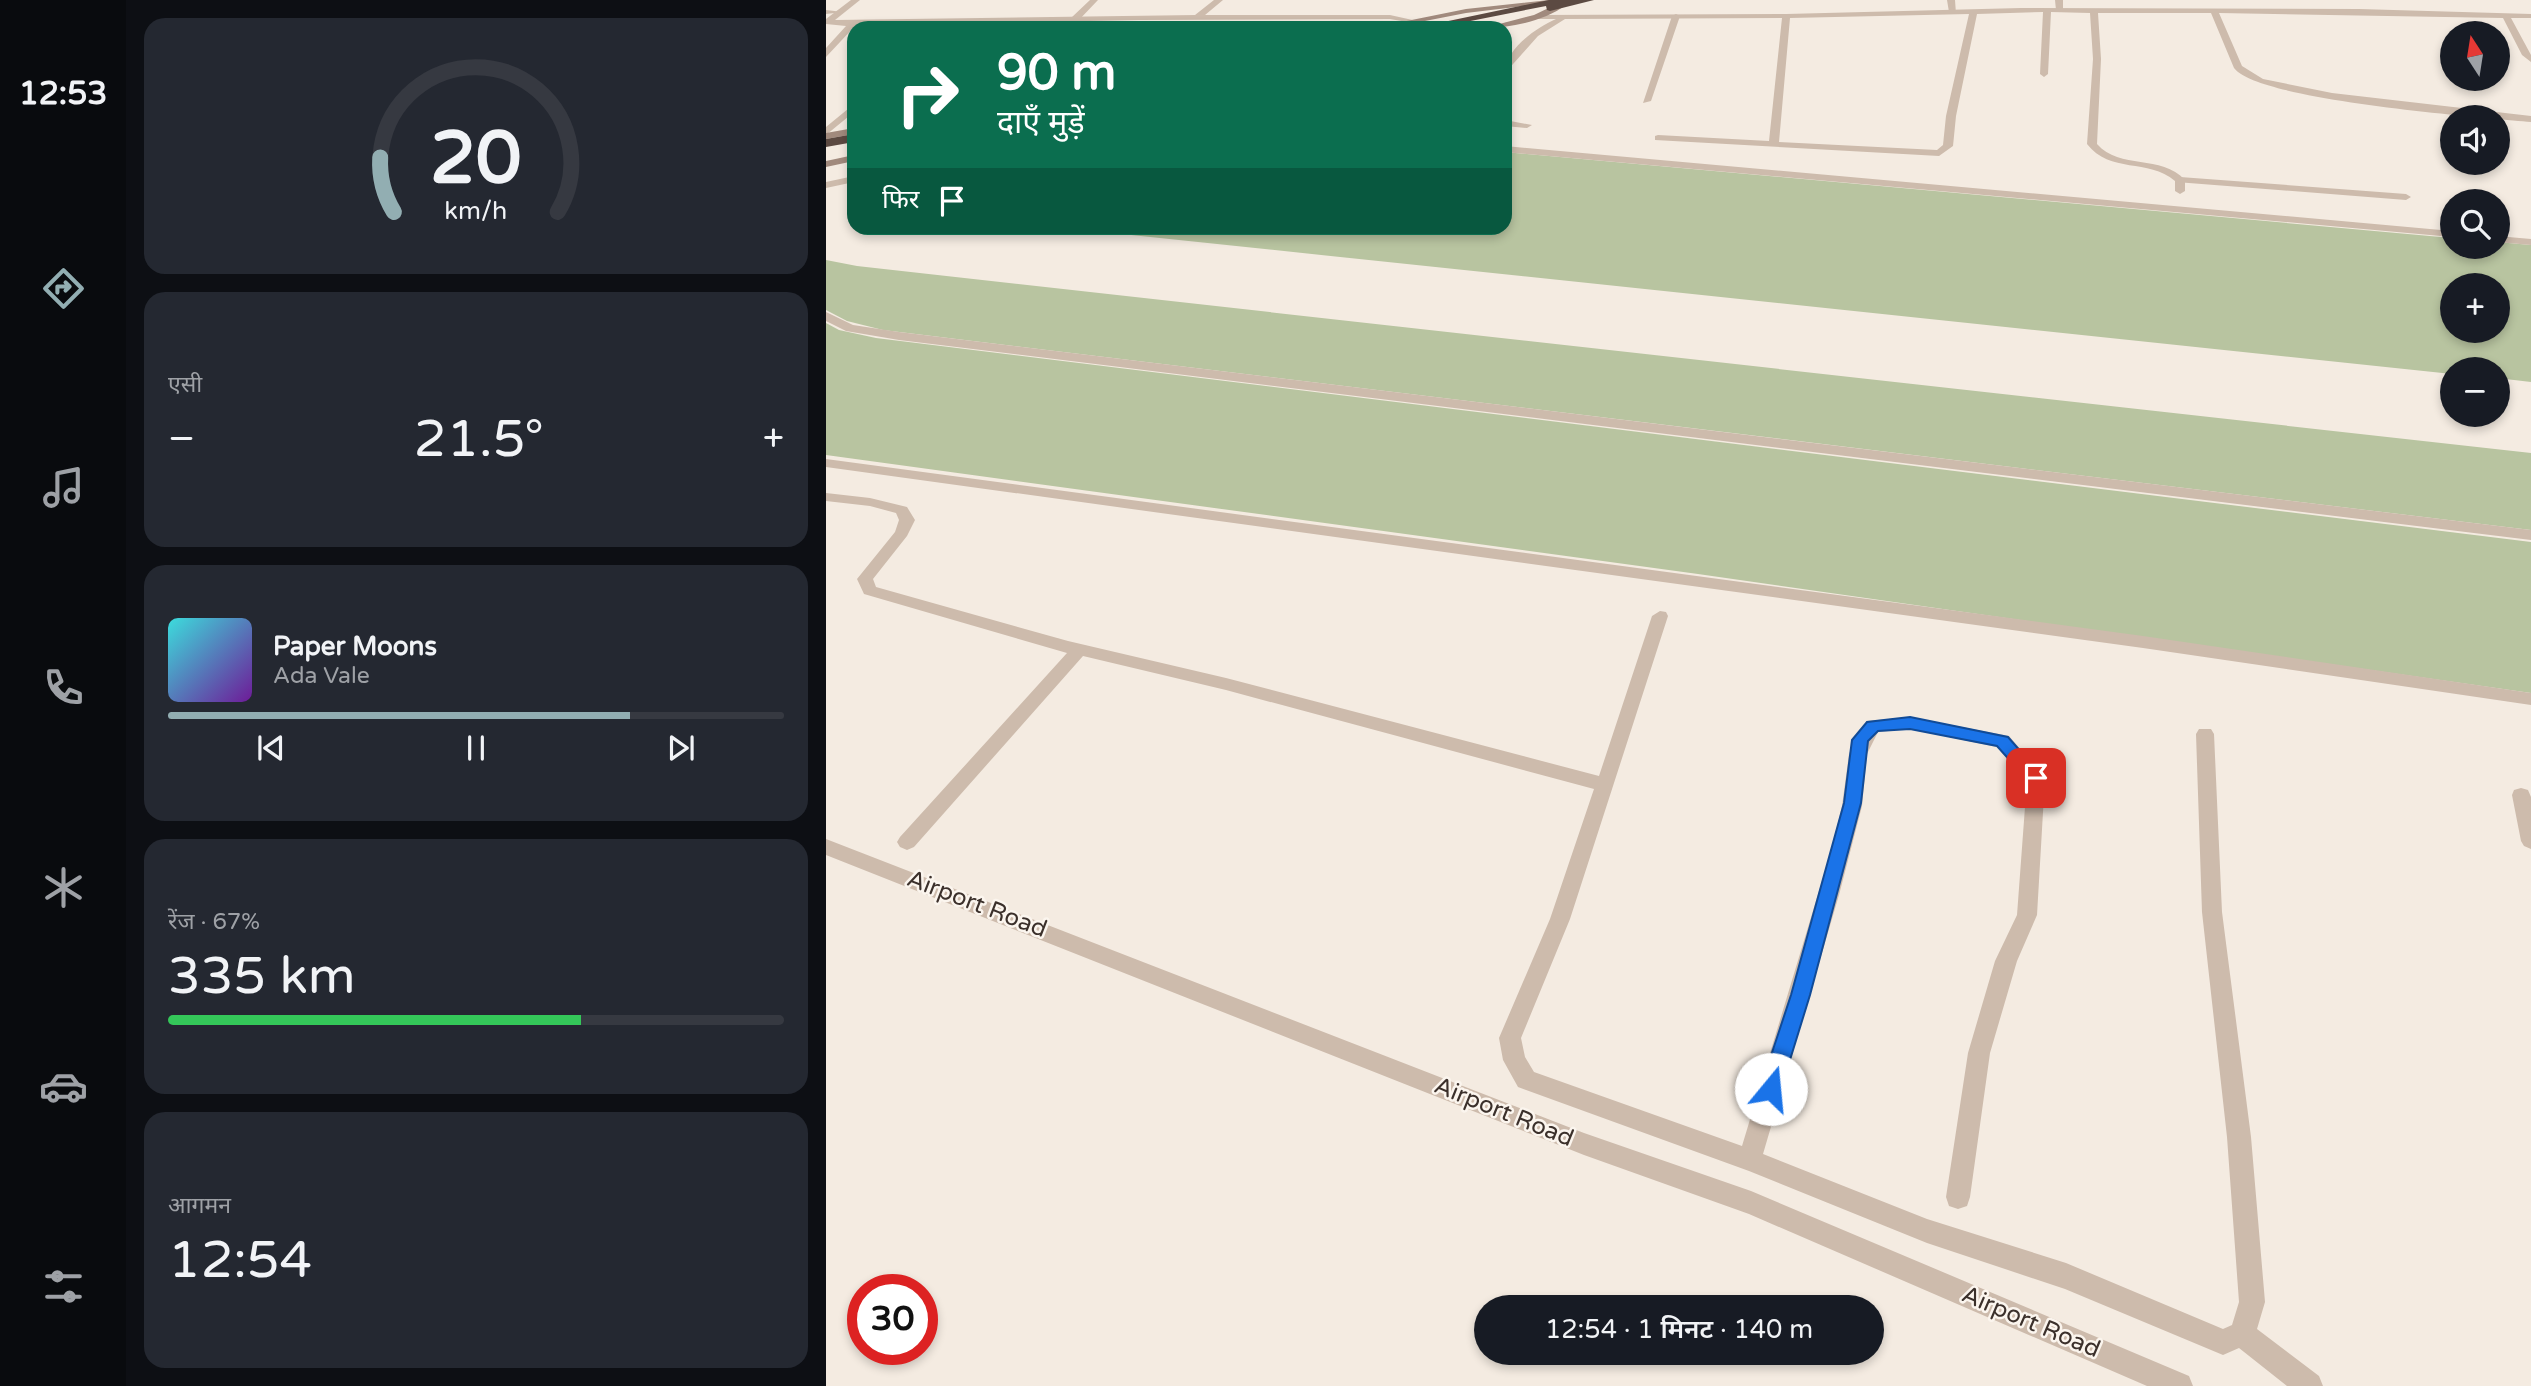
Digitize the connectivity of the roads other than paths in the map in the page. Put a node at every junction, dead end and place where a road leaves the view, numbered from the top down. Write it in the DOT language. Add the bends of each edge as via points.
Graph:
graph roads {
  1 [pos="856,0"];
  2 [pos="1094,0"];
  3 [pos="1219,0"];
  4 [pos="1589,0"];
  5 [pos="1951,0"];
  6 [pos="2059,0"];
  7 [pos="2174,0"];
  8 [pos="1561,2"];
  9 [pos="2047,10"];
  10 [pos="2060,10"];
  11 [pos="2094,10"];
  12 [pos="2175,11"];
  13 [pos="2214,11"];
  14 [pos="826,12"];
  15 [pos="839,12"];
  16 [pos="1953,12"];
  17 [pos="1974,12"];
  18 [pos="2506,15"];
  19 [pos="1676,16"];
  20 [pos="1786,16"];
  21 [pos="2531,16"];
  22 [pos="1537,17"];
  23 [pos="1197,18"];
  24 [pos="1564,18"];
  25 [pos="1074,20"];
  26 [pos="1019,21"];
  27 [pos="1390,21"];
  28 [pos="1437,21"];
  29 [pos="1484,21"];
  30 [pos="1512,23"];
  31 [pos="847,24"];
  32 [pos="847,29"];
  33 [pos="826,54"];
  34 [pos="2531,59"];
  35 [pos="1512,61"];
  36 [pos="2044,74"];
  37 [pos="1646,101"];
  38 [pos="847,114"];
  39 [pos="2531,119"];
  40 [pos="1512,124"];
  41 [pos="1527,125"];
  42 [pos="847,132"];
  43 [pos="826,134"];
  44 [pos="1658,138"];
  45 [pos="847,139"];
  46 [pos="826,143"];
  47 [pos="1774,143"];
  48 [pos="847,146"];
  49 [pos="1512,150"];
  50 [pos="826,151"];
  51 [pos="847,160"];
  52 [pos="826,164"];
  53 [pos="847,180"];
  54 [pos="826,185"];
  55 [pos="2406,197"];
  56 [pos="2440,233"];
  57 [pos="2510,240"];
  58 [pos="2531,242"];
  59 [pos="826,316"];
  60 [pos="826,463"];
  61 [pos="826,497"];
  62 [pos="2531,535"];
  63 [pos="1660,616"];
  64 [pos="1079,650"];
  65 [pos="2531,699"];
  66 [pos="2205,733"];
  67 [pos="1605,785"];
  68 [pos="2521,795"];
  69 [pos="2531,841"];
  70 [pos="907,842"];
  71 [pos="826,847"];
  72 [pos="1749,1160"];
  73 [pos="1958,1197"];
  74 [pos="2242,1334"];
  75 [pos="2179,1386"];
  76 [pos="2309,1386"];
  1 -- 15 [label="street"];
  2 -- 25 [label="street"];
  3 -- 23 [label="street"];
  4 -- 8 [label="highway"];
  5 -- 16 [label="street"];
  6 -- 10 [label="street"];
  7 -- 12 [label="street"];
  8 -- 22 [label="street"];
  8 -- 28 [label="highway"];
  8 -- 29 [label="highway"];
  9 -- 10 [label="street"];
  9 -- 17 [label="street"];
  9 -- 36 [label="street"];
  10 -- 11 [label="street"];
  11 -- 12 [label="street"];
  11 -- 55 [label="street" via="2098,59 2092,144 2096,152 2166,169 2180,185"];
  12 -- 13 [label="street"];
  13 -- 18 [label="street"];
  13 -- 39 [label="street" via="2242,73 2262,85"];
  14 -- 15 [label="street"];
  15 -- 31 [label="street" via="827,22"];
  16 -- 17 [label="street"];
  16 -- 20 [label="street"];
  17 -- 47 [label="street" via="1948,146 1939,153"];
  18 -- 21 [label="street"];
  18 -- 34 [label="street"];
  19 -- 20 [label="street"];
  19 -- 24 [label="street"];
  19 -- 37 [label="street"];
  20 -- 47 [label="street"];
  22 -- 24 [label="street"];
  22 -- 30 [label="street"];
  23 -- 25 [label="street"];
  23 -- 27 [label="street"];
  24 -- 35 [label="street" via="1532,34"];
  25 -- 26 [label="street"];
  32 -- 33 [label="street"];
  38 -- 43 [label="street"];
  40 -- 41 [label="street"];
  42 -- 43 [label="street"];
  44 -- 47 [label="street"];
  45 -- 46 [label="highway"];
  48 -- 50 [label="highway"];
  49 -- 56 [label="street"];
  51 -- 52 [label="street"];
  53 -- 54 [label="street"];
  57 -- 58 [label="street"];
  59 -- 62 [label="street" via="850,328 899,336"];
  60 -- 65 [label="street"];
  61 -- 64 [label="street" via="902,510 907,520 865,579 870,590"];
  63 -- 67 [label="street"];
  64 -- 67 [label="street" via="1226,684"];
  64 -- 70 [label="street"];
  66 -- 74 [label="street" via="2212,912 2239,1137 2252,1302"];
  67 -- 72 [label="street" via="1560,919 1510,1038 1514,1060 1526,1080"];
  68 -- 69 [label="street"];
  71 -- 75 [label="street, Airport Road" via="1584,1144 1751,1203"];
  72 -- 73 [label="street" via="1853,803 1860,740 1873,726 1910,723 2003,741 2036,778 2027,915 2006,961 1979,1053"];
  72 -- 74 [label="street" via="1927,1231 2066,1276 2223,1342"];
  74 -- 76 [label="street"];
}
